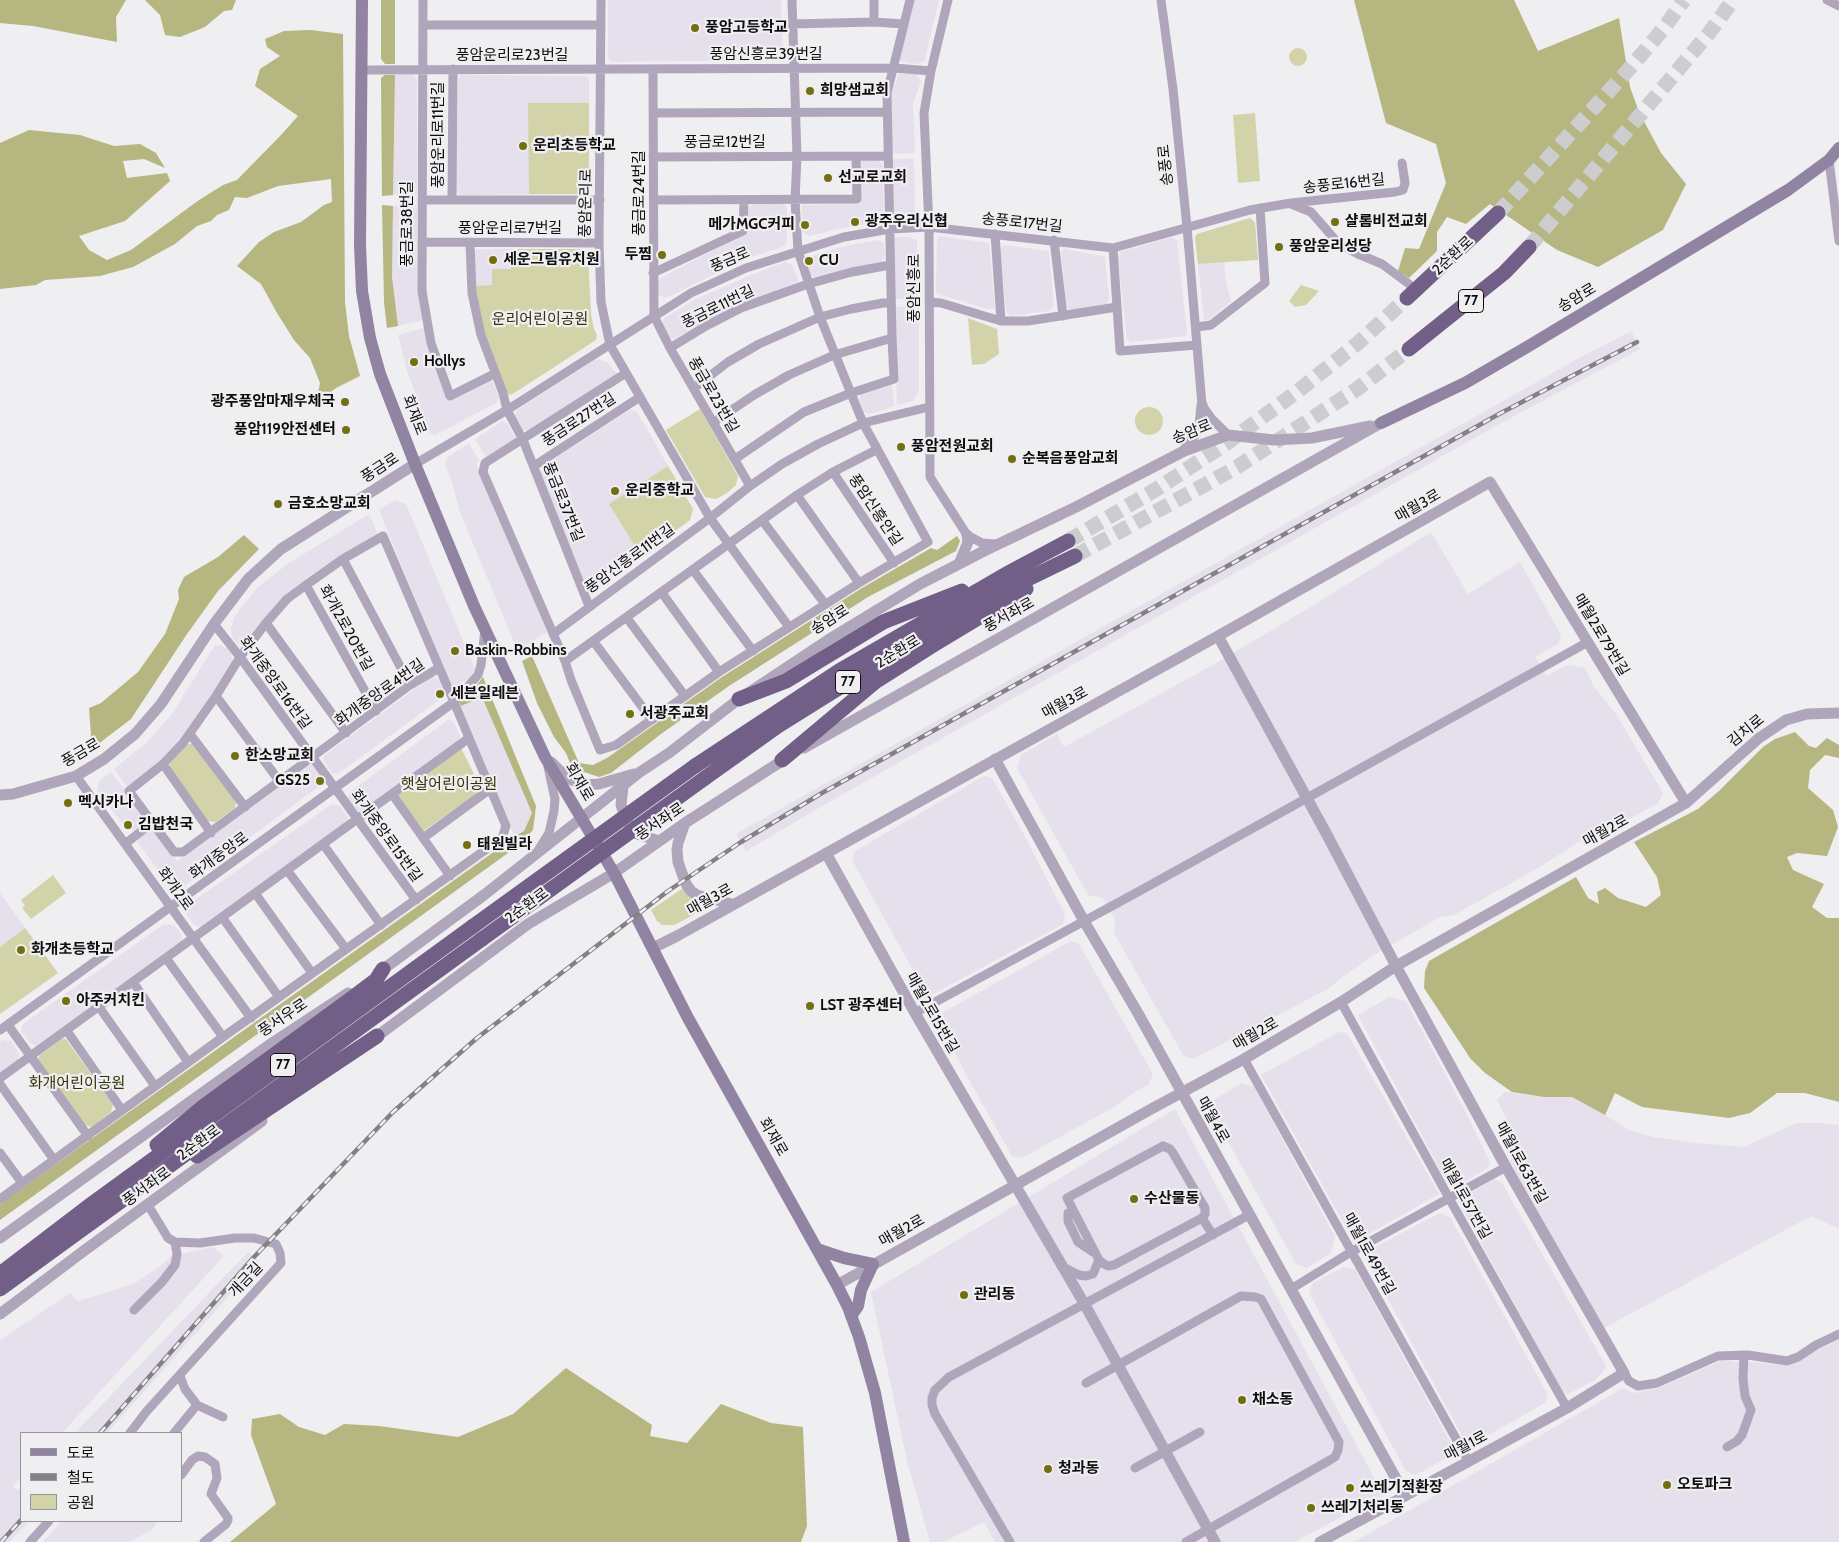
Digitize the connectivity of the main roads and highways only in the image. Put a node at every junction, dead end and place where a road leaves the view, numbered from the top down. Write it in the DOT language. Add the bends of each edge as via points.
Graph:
graph roads {
  1 [pos="362,0"];
  2 [pos="1839,148"];
  3 [pos="1498,213"];
  4 [pos="1529,247"];
  5 [pos="1408,291"];
  6 [pos="1409,349"];
  7 [pos="1381,423"];
  8 [pos="1068,541"];
  9 [pos="1010,572"];
  10 [pos="738,699"];
  11 [pos="782,760"];
  12 [pos="700,772"];
  13 [pos="477,933"];
  14 [pos="383,969"];
  15 [pos="378,1036"];
  16 [pos="93,1203"];
  17 [pos="116,1203"];
  18 [pos="817,1249"];
  19 [pos="0,1274"];
  20 [pos="0,1289"];
  21 [pos="851,1316"];
  22 [pos="904,1542"];
  1 -- 18 [label="main road, 회재로" via="362,291 380,374 485,629 545,757 614,873 725,1086"];
  2 -- 7 [label="main road, 송암로" via="1829,160 1788,190 1511,357"];
  3 -- 5 [label="highway, 2순환로"];
  4 -- 6 [label="highway, 77" via="1504,274"];
  8 -- 9 [label="highway, 2순환로 / 77"];
  9 -- 10 [label="highway" via="883,622 786,681"];
  9 -- 12 [label="highway, 2순환로 / 77" via="839,671"];
  11 -- 12 [label="highway, 2순환로 / 77" via="875,682 1075,556 997,594"];
  12 -- 13 [label="highway, 2순환로 / 77, bridge"];
  13 -- 16 [label="highway, 2순환로 / 77"];
  13 -- 17 [label="highway, 2순환로 / 77"];
  14 -- 16 [label="highway" via="376,980 204,1106 116,1178"];
  15 -- 17 [label="highway" via="162,1180"];
  16 -- 19 [label="highway, 2순환로 / 77"];
  17 -- 20 [label="highway, 2순환로 / 77"];
  18 -- 21 [label="main road, 회재로"];
  18 -- 21 [label="main road" via="874,1264"];
  21 -- 22 [label="main road, 회재로" via="875,1393"];
}
